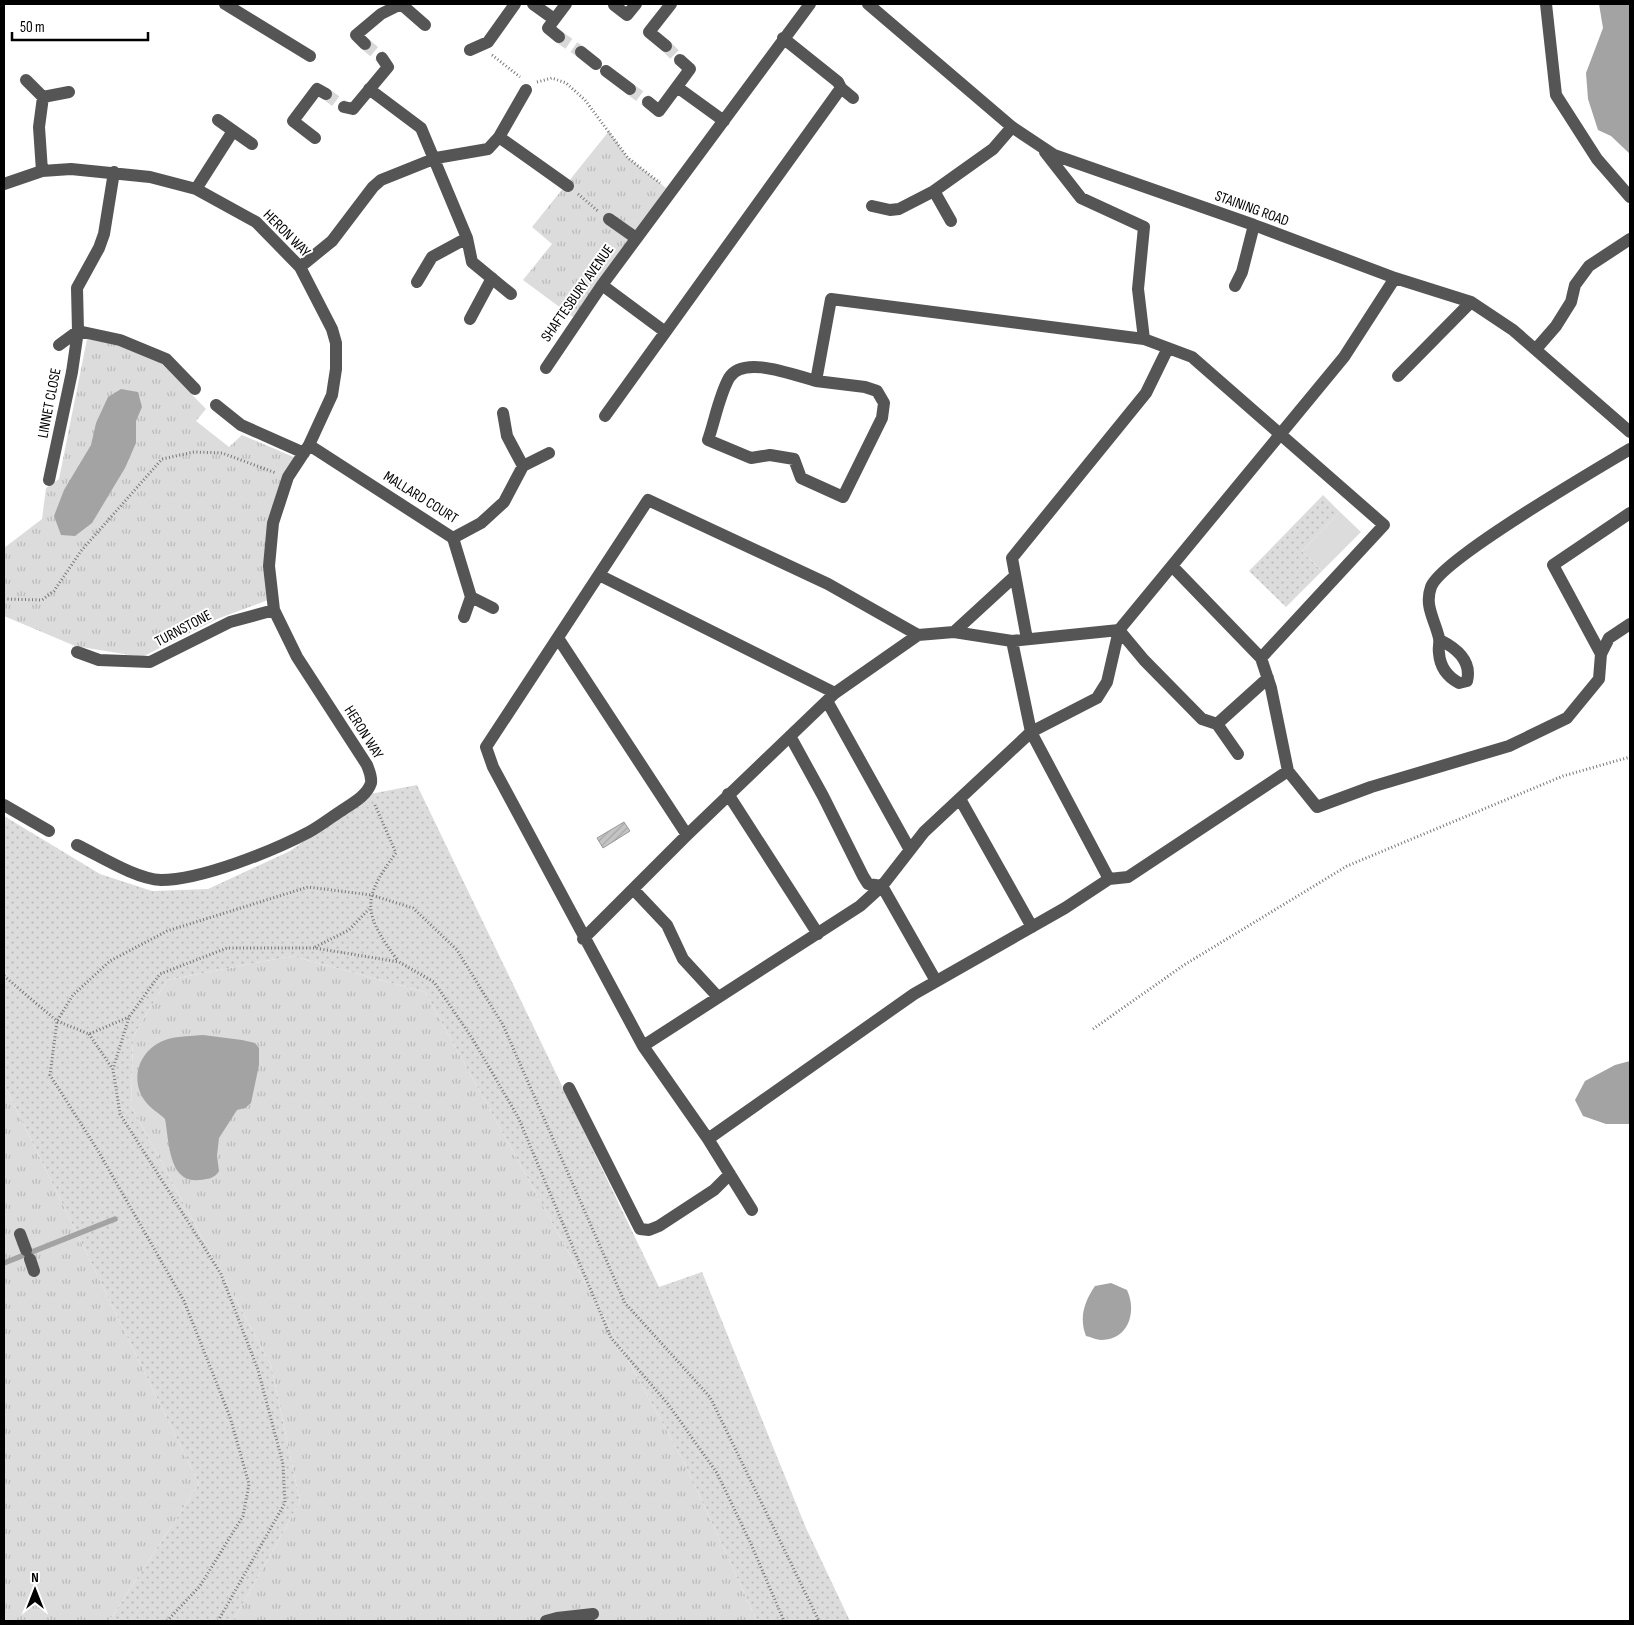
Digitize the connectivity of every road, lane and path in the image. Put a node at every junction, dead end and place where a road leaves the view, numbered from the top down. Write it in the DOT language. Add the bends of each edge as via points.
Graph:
graph roads {
  1 [pos="225,4"];
  2 [pos="515,4"];
  3 [pos="533,4"];
  4 [pos="566,4"];
  5 [pos="636,4"];
  6 [pos="671,4"];
  7 [pos="810,4"];
  8 [pos="868,4"];
  9 [pos="1546,4"];
  10 [pos="614,5"];
  11 [pos="554,19"];
  12 [pos="425,25"];
  13 [pos="559,37"];
  14 [pos="783,38"];
  15 [pos="488,42"];
  16 [pos="365,44"];
  17 [pos="666,46"];
  18 [pos="470,50"];
  19 [pos="581,52"];
  20 [pos="310,56"];
  21 [pos="382,58"];
  22 [pos="680,60"];
  23 [pos="26,80"];
  24 [pos="527,83"];
  25 [pos="677,87"];
  26 [pos="841,88"];
  27 [pos="369,89"];
  28 [pos="630,89"];
  29 [pos="69,92"];
  30 [pos="326,94"];
  31 [pos="43,97"];
  32 [pos="853,98"];
  33 [pos="648,102"];
  34 [pos="344,107"];
  35 [pos="218,120"];
  36 [pos="724,121"];
  37 [pos="1012,127"];
  38 [pos="233,130"];
  39 [pos="499,137"];
  40 [pos="314,138"];
  41 [pos="252,144"];
  42 [pos="1042,148"];
  43 [pos="436,158"];
  44 [pos="42,172"];
  45 [pos="114,172"];
  46 [pos="4,184"];
  47 [pos="568,186"];
  48 [pos="196,189"];
  49 [pos="670,191"];
  50 [pos="934,191"];
  51 [pos="1630,197"];
  52 [pos="872,206"];
  53 [pos="609,219"];
  54 [pos="951,221"];
  55 [pos="1254,225"];
  56 [pos="467,238"];
  57 [pos="636,238"];
  58 [pos="1630,239"];
  59 [pos="300,267"];
  60 [pos="492,278"];
  61 [pos="1395,278"];
  62 [pos="417,282"];
  63 [pos="602,286"];
  64 [pos="1235,286"];
  65 [pos="512,294"];
  66 [pos="1471,302"];
  67 [pos="470,318"];
  68 [pos="78,331"];
  69 [pos="664,331"];
  70 [pos="1144,338"];
  71 [pos="59,345"];
  72 [pos="1168,348"];
  73 [pos="1536,349"];
  74 [pos="546,368"];
  75 [pos="1398,376"];
  76 [pos="816,381"];
  77 [pos="195,390"];
  78 [pos="216,405"];
  79 [pos="503,413"];
  80 [pos="605,416"];
  81 [pos="1630,432"];
  82 [pos="1281,434"];
  83 [pos="306,449"];
  84 [pos="1630,449"];
  85 [pos="549,453"];
  86 [pos="523,466"];
  87 [pos="288,477"];
  88 [pos="49,480"];
  89 [pos="1630,513"];
  90 [pos="453,538"];
  91 [pos="1172,566"];
  92 [pos="599,575"];
  93 [pos="1015,576"];
  94 [pos="471,597"];
  95 [pos="4,599"];
  96 [pos="493,608"];
  97 [pos="274,610"];
  98 [pos="464,617"];
  99 [pos="1630,624"];
  100 [pos="1119,630"];
  101 [pos="954,632"];
  102 [pos="918,635"];
  103 [pos="558,638"];
  104 [pos="1027,639"];
  105 [pos="1440,640"];
  106 [pos="1012,641"];
  107 [pos="77,652"];
  108 [pos="1601,654"];
  109 [pos="1261,658"];
  110 [pos="1268,678"];
  111 [pos="831,697"];
  112 [pos="1217,724"];
  113 [pos="1031,732"];
  114 [pos="790,736"];
  115 [pos="1238,754"];
  116 [pos="1630,757"];
  117 [pos="1288,772"];
  118 [pos="368,788"];
  119 [pos="728,794"];
  120 [pos="960,799"];
  121 [pos="4,805"];
  122 [pos="49,831"];
  123 [pos="686,835"];
  124 [pos="77,845"];
  125 [pos="910,850"];
  126 [pos="1109,879"];
  127 [pos="882,886"];
  128 [pos="633,889"];
  129 [pos="371,895"];
  130 [pos="369,909"];
  131 [pos="1032,927"];
  132 [pos="818,934"];
  133 [pos="583,939"];
  134 [pos="315,948"];
  135 [pos="399,962"];
  136 [pos="4,976"];
  137 [pos="936,981"];
  138 [pos="718,997"];
  139 [pos="129,1017"];
  140 [pos="57,1021"];
  141 [pos="1093,1028"];
  142 [pos="89,1034"];
  143 [pos="643,1046"];
  144 [pos="113,1068"];
  145 [pos="569,1088"];
  146 [pos="708,1139"];
  147 [pos="730,1174"];
  148 [pos="752,1210"];
  149 [pos="20,1234"];
  150 [pos="30,1260"];
  151 [pos="594,1614"];
  152 [pos="167,1621"];
  153 [pos="218,1621"];
  154 [pos="546,1621"];
  155 [pos="784,1621"];
  156 [pos="819,1621"];
  1 -- 20 [label="street"];
  2 -- 15 [label="street"];
  3 -- 11 [label="street"];
  4 -- 11 [label="street"];
  5 -- 10 [label="street" via="627,15"];
  6 -- 17 [label="street" via="649,32"];
  7 -- 14 [label="street, SHAFTESBURY AVENUE"];
  8 -- 37 [label="street, STAINING ROAD"];
  9 -- 51 [label="street" via="1556,95 1597,159"];
  11 -- 13 [label="street" via="548,28"];
  12 -- 16 [label="street" via="401,4 380,14 356,35"];
  14 -- 26 [label="street" via="838,82"];
  14 -- 36 [label="street, SHAFTESBURY AVENUE"];
  15 -- 18 [label="street"];
  15 -- 24 [label="path" via="492,55"];
  19 -- 28 [label="street"];
  21 -- 27 [label="street" via="388,67"];
  22 -- 25 [label="street" via="690,69"];
  23 -- 31 [label="street"];
  24 -- 39 [label="street"];
  24 -- 49 [label="path" via="552,78 566,83 590,107 628,158"];
  25 -- 33 [label="street" via="659,111"];
  25 -- 36 [label="street"];
  26 -- 32 [label="street"];
  26 -- 69 [label="street"];
  27 -- 34 [label="street" via="353,109"];
  27 -- 43 [label="street" via="421,128"];
  29 -- 31 [label="street"];
  30 -- 40 [label="street" via="317,89 293,122"];
  31 -- 44 [label="street" via="39,127"];
  35 -- 38 [label="street"];
  36 -- 49 [label="street, SHAFTESBURY AVENUE"];
  37 -- 42 [label="street, STAINING ROAD"];
  37 -- 50 [label="street" via="994,149"];
  38 -- 41 [label="street"];
  38 -- 48 [label="street"];
  39 -- 43 [label="street" via="488,149"];
  39 -- 47 [label="street"];
  42 -- 55 [label="street, STAINING ROAD"];
  42 -- 70 [label="street" via="1081,198 1144,227 1138,289"];
  43 -- 56 [label="street"];
  43 -- 59 [label="street" via="381,180 332,241"];
  44 -- 45 [label="street, HERON WAY" via="71,169"];
  44 -- 46 [label="street, HERON WAY"];
  45 -- 48 [label="street, HERON WAY"];
  45 -- 68 [label="street, LINNET CLOSE" via="104,234 77,288"];
  47 -- 53 [label="path"];
  48 -- 59 [label="street, HERON WAY" via="256,222"];
  49 -- 57 [label="street, SHAFTESBURY AVENUE"];
  50 -- 52 [label="street" via="899,209"];
  50 -- 54 [label="street"];
  53 -- 57 [label="street, SHAFTESBURY AVENUE"];
  55 -- 61 [label="street, STAINING ROAD"];
  55 -- 64 [label="street" via="1242,272"];
  56 -- 60 [label="street" via="472,262"];
  56 -- 62 [label="street" via="432,257"];
  57 -- 63 [label="street, SHAFTESBURY AVENUE"];
  58 -- 73 [label="street" via="1589,266 1575,285 1571,302 1556,326"];
  59 -- 83 [label="street, HERON WAY" via="325,312 336,343 332,395"];
  60 -- 65 [label="street"];
  60 -- 67 [label="street"];
  61 -- 66 [label="street, STAINING ROAD"];
  61 -- 82 [label="street" via="1344,357"];
  63 -- 69 [label="street"];
  63 -- 74 [label="street, SHAFTESBURY AVENUE"];
  66 -- 73 [label="street, STAINING ROAD"];
  66 -- 75 [label="street"];
  68 -- 71 [label="street"];
  68 -- 77 [label="street" via="120,340 166,360"];
  68 -- 88 [label="street, LINNET CLOSE"];
  69 -- 80 [label="street"];
  70 -- 72 [label="street"];
  70 -- 76 [label="street" via="831,298"];
  72 -- 82 [label="street" via="1192,357"];
  72 -- 93 [label="street" via="1146,393 1012,558"];
  73 -- 81 [label="street, STAINING ROAD"];
  76 -- 76 [label="street" via="763,366 743,368 730,376 708,440 751,458 770,455 794,459 801,478 843,497 882,418 884,403 876,391 865,387"];
  78 -- 83 [label="street" via="241,425"];
  79 -- 86 [label="street" via="507,436"];
  82 -- 91 [label="street"];
  82 -- 109 [label="street" via="1384,525"];
  83 -- 87 [label="street, HERON WAY"];
  83 -- 90 [label="street, MALLARD COURT"];
  84 -- 105 [label="street" via="1461,556 1440,574 1431,586 1428,606"];
  85 -- 86 [label="street"];
  86 -- 90 [label="street, MALLARD COURT" via="504,502 481,523"];
  87 -- 95 [label="path" via="222,452 194,452 162,459 81,551 54,591 42,600"];
  87 -- 97 [label="street, HERON WAY" via="270,537 269,571"];
  89 -- 108 [label="street" via="1553,565"];
  90 -- 94 [label="street"];
  91 -- 100 [label="street"];
  91 -- 109 [label="street"];
  92 -- 102 [label="street" via="648,500 828,584"];
  92 -- 103 [label="street"];
  92 -- 111 [label="street"];
  93 -- 101 [label="street"];
  93 -- 104 [label="street"];
  94 -- 96 [label="street"];
  94 -- 98 [label="street"];
  97 -- 107 [label="street, TURNSTONE" via="230,622 150,662 100,660"];
  97 -- 118 [label="street, HERON WAY" via="297,657 367,765 371,774"];
  99 -- 108 [label="street" via="1609,638"];
  100 -- 104 [label="street"];
  100 -- 112 [label="street" via="1202,719"];
  100 -- 113 [label="street" via="1107,682 1097,698"];
  101 -- 102 [label="street"];
  101 -- 106 [label="street"];
  102 -- 111 [label="street"];
  103 -- 123 [label="street"];
  103 -- 133 [label="street" via="486,748"];
  104 -- 106 [label="street"];
  106 -- 113 [label="street"];
  108 -- 117 [label="street" via="1599,679 1567,718 1509,746 1371,787 1317,807"];
  109 -- 110 [label="street"];
  110 -- 112 [label="street"];
  110 -- 117 [label="street"];
  111 -- 114 [label="street"];
  111 -- 125 [label="street"];
  112 -- 115 [label="street"];
  113 -- 120 [label="street"];
  113 -- 126 [label="street"];
  114 -- 119 [label="street"];
  114 -- 127 [label="street" via="863,876 868,884"];
  116 -- 141 [label="path" via="1563,776 1347,866 1184,965"];
  117 -- 126 [label="street" via="1128,877"];
  118 -- 124 [label="street" via="360,798 309,832 272,849 176,879 158,880 141,875"];
  118 -- 129 [label="path" via="396,853 378,877"];
  119 -- 123 [label="street"];
  119 -- 132 [label="street"];
  120 -- 125 [label="street" via="924,832"];
  120 -- 131 [label="street"];
  121 -- 122 [label="street"];
  123 -- 128 [label="street"];
  125 -- 127 [label="street"];
  126 -- 131 [label="street"];
  127 -- 132 [label="street" via="860,906"];
  127 -- 137 [label="street"];
  128 -- 133 [label="street"];
  128 -- 138 [label="street" via="667,925 683,959"];
  129 -- 130 [label="path"];
  129 -- 140 [label="path" via="308,887 167,931 110,961 73,995"];
  129 -- 156 [label="path" via="413,908 457,950 503,1025 625,1303 710,1397"];
  130 -- 134 [label="path" via="349,930"];
  130 -- 135 [label="path" via="376,932"];
  131 -- 137 [label="street"];
  132 -- 138 [label="street"];
  133 -- 143 [label="street"];
  134 -- 135 [label="path"];
  134 -- 139 [label="path" via="227,948 160,974"];
  135 -- 155 [label="path" via="434,982 518,1117 610,1338 668,1404 717,1473 752,1544"];
  136 -- 140 [label="path"];
  137 -- 146 [label="street"];
  138 -- 143 [label="street"];
  139 -- 142 [label="path"];
  139 -- 144 [label="path"];
  140 -- 142 [label="path"];
  140 -- 152 [label="path" via="50,1075 97,1149 184,1301 230,1418 249,1484 243,1516 200,1586"];
  142 -- 144 [label="path"];
  143 -- 146 [label="street"];
  144 -- 153 [label="path" via="120,1114 222,1274 258,1370 283,1464 285,1503"];
  145 -- 147 [label="street" via="640,1229 659,1226 714,1190"];
  146 -- 147 [label="street"];
  147 -- 148 [label="street"];
  149 -- 150 [label="street"];
  151 -- 154 [label="street"];
}
